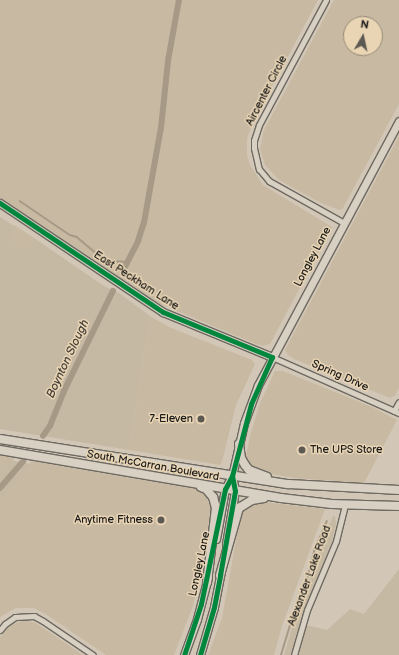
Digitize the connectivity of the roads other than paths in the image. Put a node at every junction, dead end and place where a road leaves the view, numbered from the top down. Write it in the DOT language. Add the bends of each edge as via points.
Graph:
graph roads {
  1 [pos="326,0"];
  2 [pos="399,121"];
  3 [pos="0,203"];
  4 [pos="344,223"];
  5 [pos="272,357"];
  6 [pos="399,402"];
  7 [pos="397,412"];
  8 [pos="0,439"];
  9 [pos="239,444"];
  10 [pos="0,450"];
  11 [pos="232,476"];
  12 [pos="195,484"];
  13 [pos="289,484"];
  14 [pos="225,489"];
  15 [pos="399,490"];
  16 [pos="235,491"];
  17 [pos="281,498"];
  18 [pos="345,504"];
  19 [pos="399,506"];
  20 [pos="220,575"];
  21 [pos="207,582"];
  22 [pos="197,619"];
  23 [pos="0,630"];
  24 [pos="94,655"];
  25 [pos="184,655"];
  26 [pos="189,655"];
  27 [pos="200,655"];
  28 [pos="294,655"];
  1 -- 4 [label="street, Aircenter Circle" via="259,125 254,148 256,163 269,181"];
  2 -- 4 [label="main road, Longley Lane"];
  3 -- 5 [label="main road, East Peckham Lane" via="163,312"];
  4 -- 5 [label="main road, Longley Lane"];
  5 -- 7 [label="street, Spring Drive"];
  5 -- 9 [label="main road, Longley Lane" via="251,404"];
  6 -- 7 [label="street"];
  8 -- 11 [label="main road, South McCarran Boulevard"];
  9 -- 11 [label="main road, Longley Lane"];
  9 -- 13 [label="main road" via="241,458 249,470"];
  10 -- 12 [label="main road, South McCarran Boulevard"];
  11 -- 13 [label="main road, South McCarran Boulevard"];
  11 -- 14 [label="main road, Longley Lane"];
  11 -- 16 [label="main road, Longley Lane"];
  12 -- 14 [label="main road, South McCarran Boulevard"];
  12 -- 21 [label="main road" via="206,489 216,504"];
  13 -- 15 [label="main road, South McCarran Boulevard"];
  14 -- 16 [label="main road, South McCarran Boulevard"];
  14 -- 21 [label="main road, Longley Lane"];
  16 -- 17 [label="main road, South McCarran Boulevard"];
  16 -- 20 [label="main road, Longley Lane"];
  17 -- 18 [label="main road, South McCarran Boulevard"];
  17 -- 20 [label="main road" via="252,500 239,508"];
  18 -- 19 [label="main road, South McCarran Boulevard"];
  18 -- 28 [label="street, Alexander Lake Road" via="336,541 307,610"];
  20 -- 27 [label="main road, Longley Lane"];
  21 -- 22 [label="main road, Longley Lane"];
  22 -- 25 [label="main road, Longley Lane"];
  22 -- 26 [label="main road"];
  23 -- 24 [label="street" via="15,617 34,616"];
}
